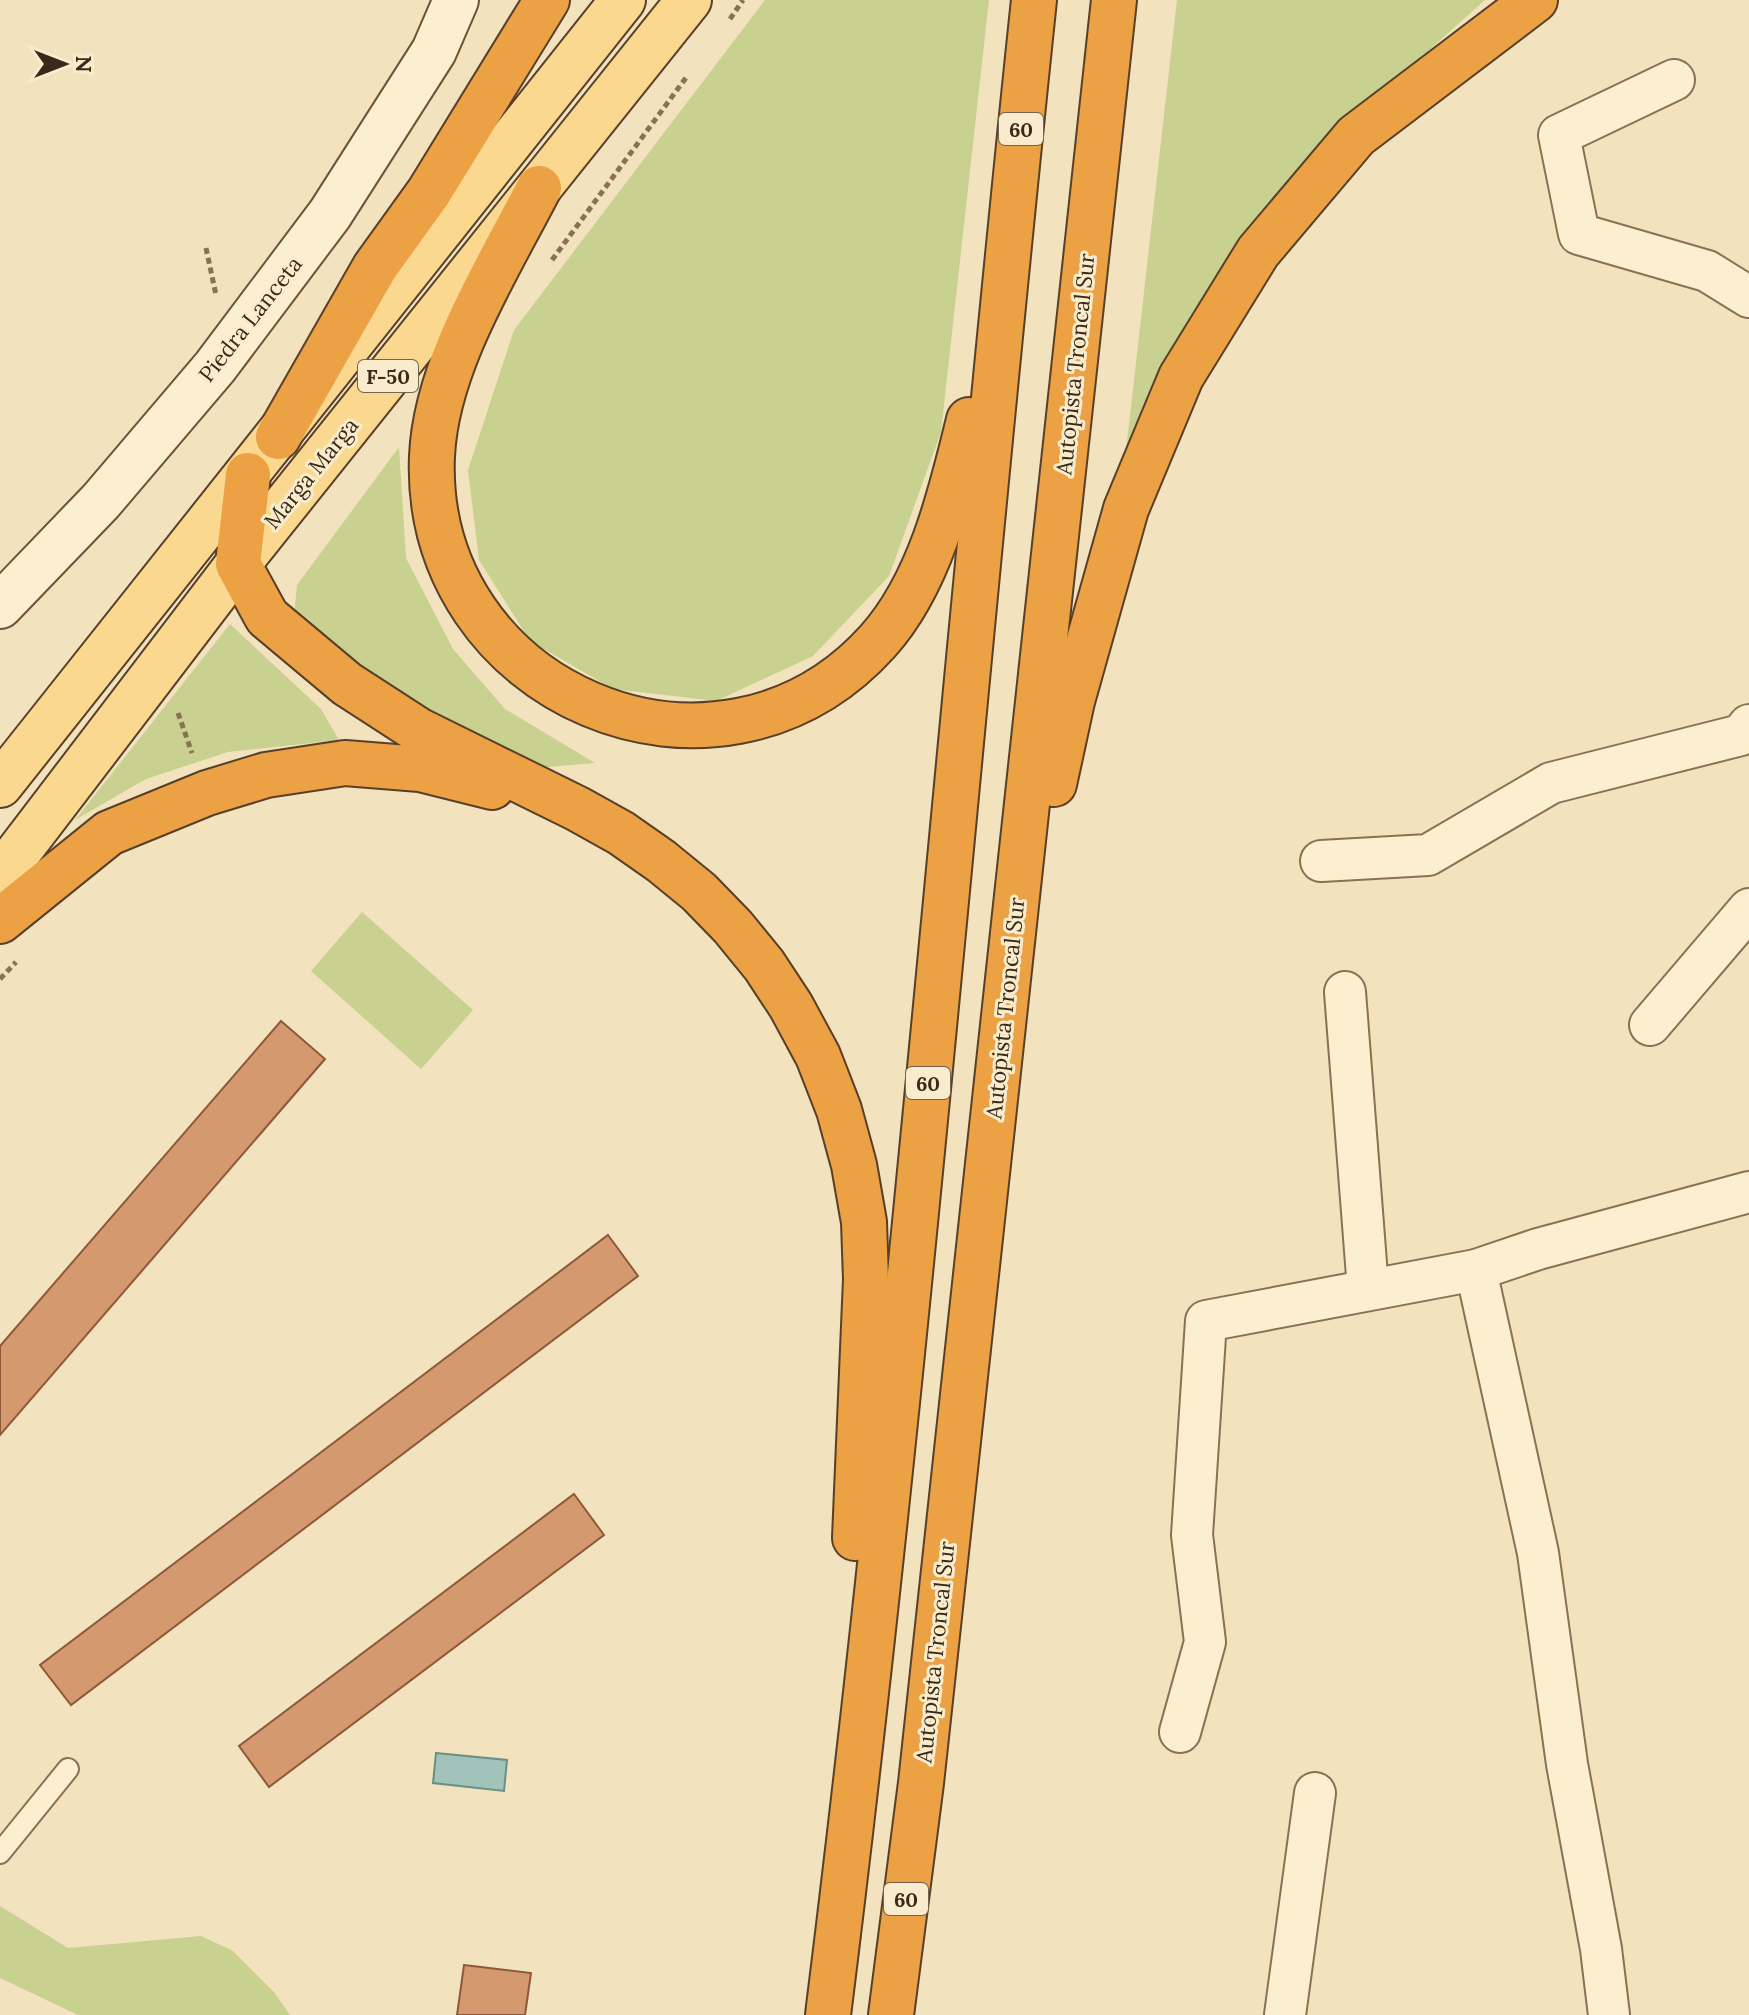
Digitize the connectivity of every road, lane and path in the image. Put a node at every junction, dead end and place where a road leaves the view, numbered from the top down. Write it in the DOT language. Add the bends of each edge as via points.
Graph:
graph roads {
  1 [pos="456,0"];
  2 [pos="547,0"];
  3 [pos="623,0"];
  4 [pos="689,0"];
  5 [pos="1034,0"];
  6 [pos="1114,0"];
  7 [pos="1535,0"];
  8 [pos="1674,80"];
  9 [pos="539,188"];
  10 [pos="1007,258"];
  11 [pos="1749,297"];
  12 [pos="278,437"];
  13 [pos="248,475"];
  14 [pos="238,564"];
  15 [pos="2,602"];
  16 [pos="1749,725"];
  17 [pos="0,785"];
  18 [pos="578,809"];
  19 [pos="1321,861"];
  20 [pos="0,876"];
  21 [pos="1749,909"];
  22 [pos="0,921"];
  23 [pos="1345,992"];
  24 [pos="1004,1013"];
  25 [pos="1650,1025"];
  26 [pos="1749,1192"];
  27 [pos="1476,1270"];
  28 [pos="1368,1289"];
  29 [pos="1180,1732"];
  30 [pos="68,1769"];
  31 [pos="1315,1793"];
  32 [pos="0,1853"];
  33 [pos="842,1908"];
  34 [pos="828,2015"];
  35 [pos="891,2015"];
  36 [pos="1285,2015"];
  37 [pos="1609,2015"];
  1 -- 15 [label="street, Piedra Lanceta" via="434,51 330,214 215,367 101,501"];
  2 -- 12 [label="highway" via="429,192 375,267"];
  3 -- 12 [label="main road, F-50"];
  4 -- 9 [label="main road, Marga Marga / F-50"];
  5 -- 10 [label="highway, 60"];
  6 -- 24 [label="highway, Autopista Troncal Sur / 60"];
  7 -- 24 [label="highway" via="1356,136 1258,252 1181,377 1126,509 1072,701"];
  8 -- 11 [label="street" via="1559,135 1579,234 1707,271"];
  9 -- 10 [label="highway" via="455,355 432,455 439,529 466,598 513,656 573,698 643,722 717,724 788,706 851,667 900,613 919,580 954,479"];
  9 -- 14 [label="main road, Marga Marga / F-50"];
  10 -- 33 [label="highway, 60" via="898,1395"];
  12 -- 13 [label="main road, F-50"];
  13 -- 14 [label="highway"];
  13 -- 17 [label="main road, F-50"];
  14 -- 18 [label="highway" via="267,617 347,684 418,730"];
  14 -- 20 [label="main road, Marga Marga / F-50"];
  16 -- 19 [label="street" via="1741,735 1551,783 1428,855"];
  18 -- 22 [label="highway" via="420,769 345,763 266,775 109,833"];
  18 -- 33 [label="highway" via="661,861 699,892 764,965 818,1056 854,1165 866,1279"];
  21 -- 25 [label="street"];
  23 -- 28 [label="street"];
  24 -- 35 [label="highway, Autopista Troncal Sur / 60"];
  26 -- 27 [label="street"];
  27 -- 28 [label="street"];
  27 -- 37 [label="street" via="1538,1553"];
  28 -- 29 [label="street" via="1206,1321 1192,1535 1205,1642"];
  30 -- 32 [label="lane"];
  31 -- 36 [label="street"];
  33 -- 34 [label="highway, 60"];
}
